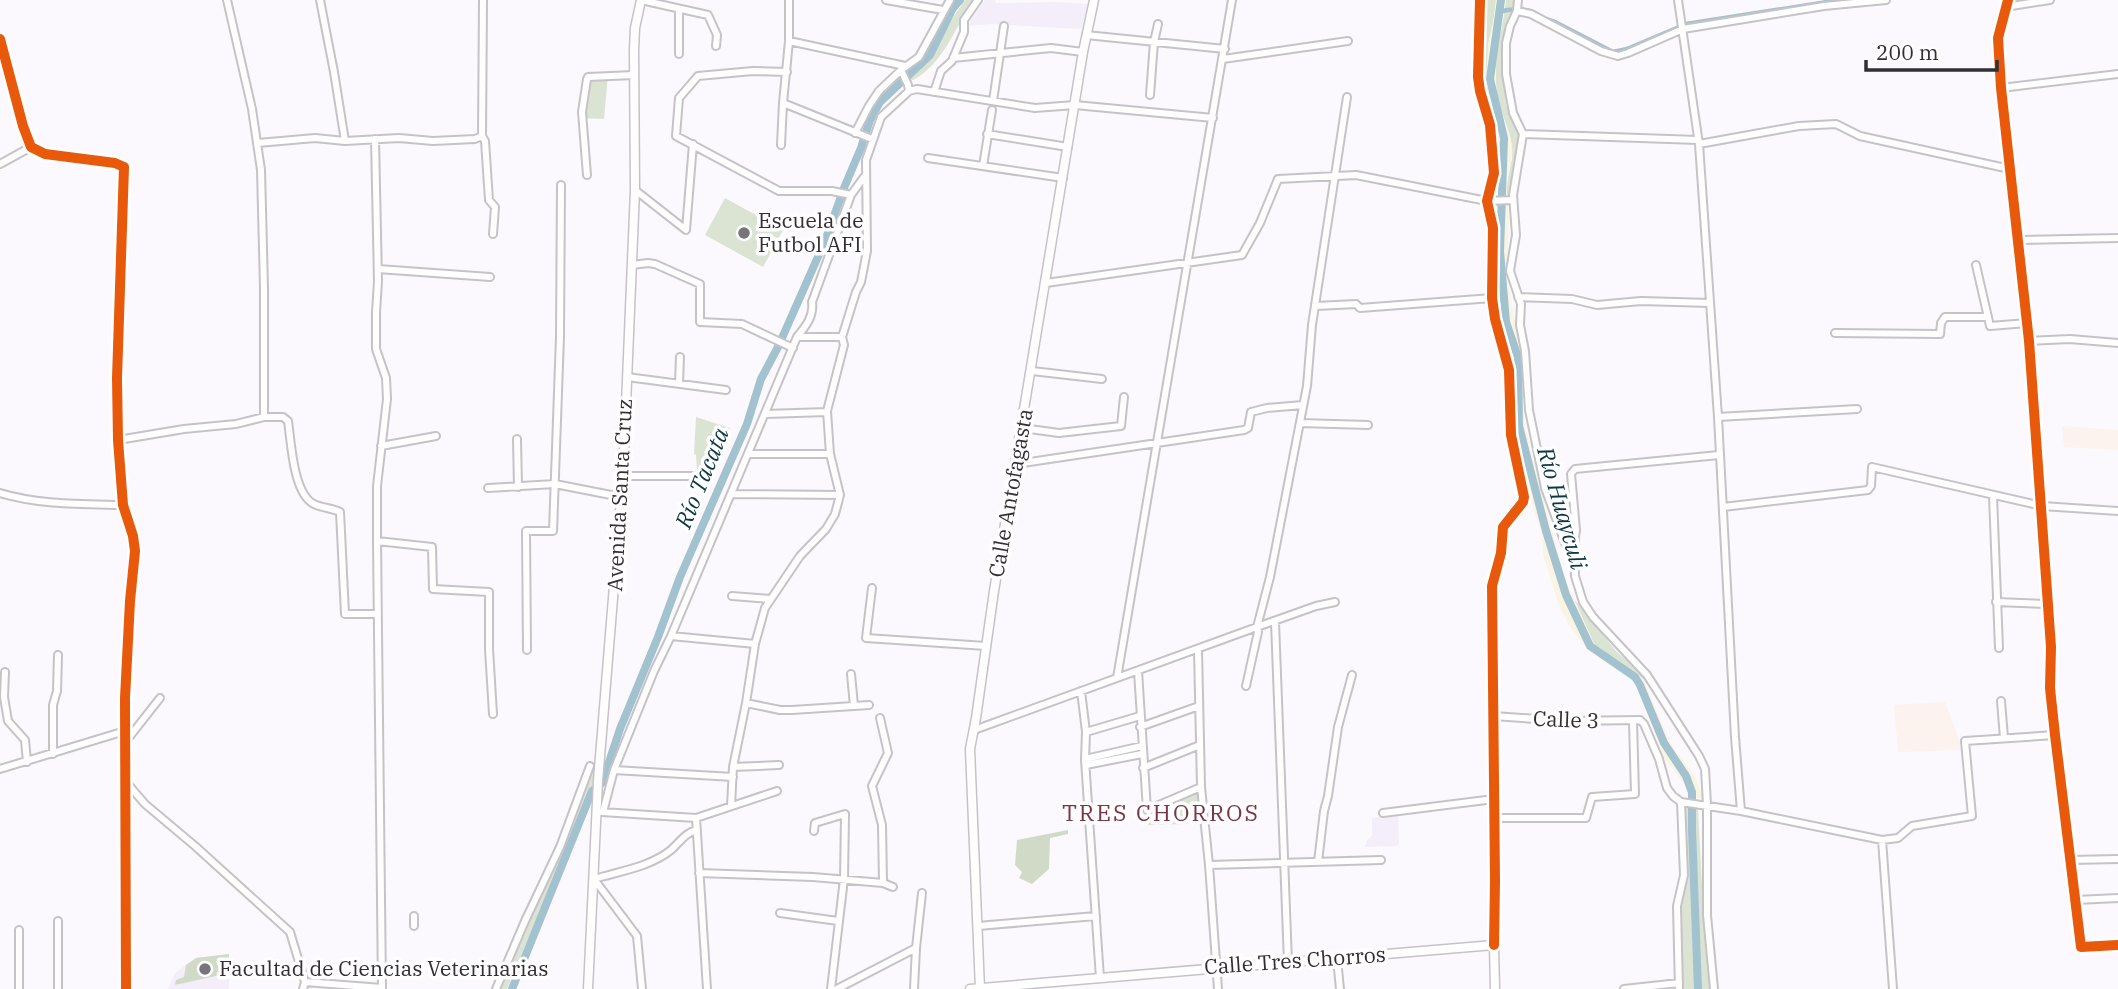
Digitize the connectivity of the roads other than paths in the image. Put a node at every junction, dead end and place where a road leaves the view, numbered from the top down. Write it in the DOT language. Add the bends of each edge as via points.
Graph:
graph roads {
  1 [pos="228,0"];
  2 [pos="320,0"];
  3 [pos="483,0"];
  4 [pos="640,0"];
  5 [pos="789,0"];
  6 [pos="886,0"];
  7 [pos="950,0"];
  8 [pos="978,0"];
  9 [pos="1094,0"];
  10 [pos="1232,0"];
  11 [pos="1480,0"];
  12 [pos="1518,0"];
  13 [pos="1678,0"];
  14 [pos="1886,0"];
  15 [pos="2050,0"];
  16 [pos="2006,4"];
  17 [pos="679,10"];
  18 [pos="943,10"];
  19 [pos="1517,11"];
  20 [pos="1158,24"];
  21 [pos="1004,26"];
  22 [pos="1683,29"];
  23 [pos="1086,35"];
  24 [pos="0,39"];
  25 [pos="789,41"];
  26 [pos="1348,41"];
  27 [pos="1154,42"];
  28 [pos="716,46"];
  29 [pos="1224,49"];
  30 [pos="1083,52"];
  31 [pos="1000,53"];
  32 [pos="679,54"];
  33 [pos="953,58"];
  34 [pos="1223,59"];
  35 [pos="787,72"];
  36 [pos="904,73"];
  37 [pos="2118,74"];
  38 [pos="634,75"];
  39 [pos="2001,88"];
  40 [pos="909,91"];
  41 [pos="934,92"];
  42 [pos="1150,95"];
  43 [pos="1347,97"];
  44 [pos="993,101"];
  45 [pos="783,103"];
  46 [pos="1075,105"];
  47 [pos="992,110"];
  48 [pos="1213,118"];
  49 [pos="987,134"];
  50 [pos="1523,134"];
  51 [pos="482,136"];
  52 [pos="865,136"];
  53 [pos="375,139"];
  54 [pos="345,141"];
  55 [pos="1699,142"];
  56 [pos="258,143"];
  57 [pos="693,144"];
  58 [pos="781,145"];
  59 [pos="31,147"];
  60 [pos="1068,147"];
  61 [pos="929,158"];
  62 [pos="0,164"];
  63 [pos="983,166"];
  64 [pos="2010,169"];
  65 [pos="587,175"];
  66 [pos="866,175"];
  67 [pos="1336,176"];
  68 [pos="1063,178"];
  69 [pos="561,185"];
  70 [pos="635,190"];
  71 [pos="845,194"];
  72 [pos="1489,200"];
  73 [pos="1510,200"];
  74 [pos="493,234"];
  75 [pos="2118,238"];
  76 [pos="2017,240"];
  77 [pos="1188,263"];
  78 [pos="632,265"];
  79 [pos="1976,265"];
  80 [pos="378,270"];
  81 [pos="490,277"];
  82 [pos="1046,283"];
  83 [pos="1518,297"];
  84 [pos="1492,299"];
  85 [pos="1710,303"];
  86 [pos="1316,306"];
  87 [pos="1987,317"];
  88 [pos="2027,323"];
  89 [pos="1835,333"];
  90 [pos="797,337"];
  91 [pos="842,337"];
  92 [pos="2029,341"];
  93 [pos="2118,344"];
  94 [pos="793,348"];
  95 [pos="680,357"];
  96 [pos="1031,372"];
  97 [pos="627,377"];
  98 [pos="1102,379"];
  99 [pos="679,383"];
  100 [pos="726,390"];
  101 [pos="1124,397"];
  102 [pos="1303,405"];
  103 [pos="1857,409"];
  104 [pos="828,412"];
  105 [pos="765,414"];
  106 [pos="264,417"];
  107 [pos="1718,417"];
  108 [pos="1300,422"];
  109 [pos="1368,425"];
  110 [pos="1022,428"];
  111 [pos="436,436"];
  112 [pos="517,439"];
  113 [pos="118,440"];
  114 [pos="1158,442"];
  115 [pos="381,446"];
  116 [pos="748,454"];
  117 [pos="830,454"];
  118 [pos="1719,455"];
  119 [pos="1016,464"];
  120 [pos="623,476"];
  121 [pos="694,476"];
  122 [pos="555,484"];
  123 [pos="518,487"];
  124 [pos="488,488"];
  125 [pos="0,493"];
  126 [pos="731,494"];
  127 [pos="840,495"];
  128 [pos="1993,496"];
  129 [pos="621,497"];
  130 [pos="123,505"];
  131 [pos="2042,506"];
  132 [pos="1723,507"];
  133 [pos="2118,511"];
  134 [pos="377,541"];
  135 [pos="1574,545"];
  136 [pos="872,588"];
  137 [pos="732,596"];
  138 [pos="769,599"];
  139 [pos="1335,602"];
  140 [pos="1996,602"];
  141 [pos="2048,604"];
  142 [pos="377,614"];
  143 [pos="1275,622"];
  144 [pos="1257,627"];
  145 [pos="671,636"];
  146 [pos="755,644"];
  147 [pos="986,646"];
  148 [pos="1999,648"];
  149 [pos="1198,649"];
  150 [pos="527,650"];
  151 [pos="58,655"];
  152 [pos="1138,671"];
  153 [pos="5,672"];
  154 [pos="851,674"];
  155 [pos="1352,675"];
  156 [pos="1117,678"];
  157 [pos="1246,686"];
  158 [pos="1081,691"];
  159 [pos="160,698"];
  160 [pos="2001,701"];
  161 [pos="746,703"];
  162 [pos="869,705"];
  163 [pos="854,706"];
  164 [pos="1199,706"];
  165 [pos="493,714"];
  166 [pos="1140,716"];
  167 [pos="1493,716"];
  168 [pos="880,718"];
  169 [pos="1636,720"];
  170 [pos="1140,727"];
  171 [pos="974,730"];
  172 [pos="125,731"];
  173 [pos="1086,732"];
  174 [pos="2055,735"];
  175 [pos="2004,738"];
  176 [pos="126,741"];
  177 [pos="1200,745"];
  178 [pos="1142,750"];
  179 [pos="53,754"];
  180 [pos="27,762"];
  181 [pos="1086,762"];
  182 [pos="779,765"];
  183 [pos="590,766"];
  184 [pos="733,767"];
  185 [pos="1143,768"];
  186 [pos="0,769"];
  187 [pos="614,770"];
  188 [pos="733,777"];
  189 [pos="126,782"];
  190 [pos="1201,787"];
  191 [pos="777,790"];
  192 [pos="1494,799"];
  193 [pos="1684,802"];
  194 [pos="731,806"];
  195 [pos="1707,806"];
  196 [pos="1741,811"];
  197 [pos="600,812"];
  198 [pos="1383,813"];
  199 [pos="696,818"];
  200 [pos="1495,818"];
  201 [pos="697,830"];
  202 [pos="814,831"];
  203 [pos="1882,840"];
  204 [pos="2118,859"];
  205 [pos="1381,860"];
  206 [pos="2071,860"];
  207 [pos="1283,862"];
  208 [pos="1318,862"];
  209 [pos="1209,865"];
  210 [pos="699,873"];
  211 [pos="594,879"];
  212 [pos="844,879"];
  213 [pos="883,883"];
  214 [pos="893,887"];
  215 [pos="922,893"];
  216 [pos="2118,898"];
  217 [pos="2076,900"];
  218 [pos="780,913"];
  219 [pos="414,916"];
  220 [pos="1096,916"];
  221 [pos="838,920"];
  222 [pos="58,921"];
  223 [pos="414,926"];
  224 [pos="978,926"];
  225 [pos="19,930"];
  226 [pos="1494,945"];
  227 [pos="2118,946"];
  228 [pos="916,948"];
  229 [pos="1336,959"];
  230 [pos="1288,962"];
  231 [pos="1217,967"];
  232 [pos="1101,978"];
  233 [pos="304,985"];
  234 [pos="1679,986"];
  235 [pos="19,989"];
  236 [pos="58,989"];
  237 [pos="126,989"];
  238 [pos="382,989"];
  239 [pos="496,989"];
  240 [pos="588,989"];
  241 [pos="642,989"];
  242 [pos="707,989"];
  243 [pos="831,989"];
  244 [pos="837,989"];
  245 [pos="914,989"];
  246 [pos="970,989"];
  247 [pos="980,989"];
  248 [pos="1218,989"];
  249 [pos="1340,989"];
  250 [pos="1495,989"];
  251 [pos="1624,989"];
  252 [pos="1714,989"];
  253 [pos="1893,989"];
  1 -- 56 [label="street"];
  2 -- 54 [label="street"];
  3 -- 51 [label="street"];
  4 -- 17 [label="street"];
  4 -- 38 [label="main road, Avenida Santa Cruz"];
  5 -- 25 [label="street"];
  6 -- 18 [label="street"];
  7 -- 18 [label="street"];
  8 -- 33 [label="street" via="964,20"];
  9 -- 23 [label="main road, Calle Antofagasta"];
  10 -- 29 [label="street"];
  11 -- 72 [label="street" via="1478,77 1490,125 1494,173"];
  12 -- 19 [label="street"];
  13 -- 22 [label="street"];
  14 -- 22 [label="street"];
  15 -- 16 [label="street"];
  16 -- 39 [label="street" via="1998,38"];
  17 -- 28 [label="street" via="708,15 717,35"];
  17 -- 32 [label="street"];
  18 -- 36 [label="street" via="919,57"];
  19 -- 22 [label="street" via="1618,56"];
  19 -- 50 [label="street" via="1506,43 1506,74 1513,113"];
  20 -- 27 [label="street"];
  21 -- 31 [label="street"];
  22 -- 55 [label="street"];
  23 -- 27 [label="street"];
  23 -- 30 [label="main road, Calle Antofagasta"];
  24 -- 59 [label="street"];
  25 -- 35 [label="street"];
  25 -- 36 [label="street"];
  26 -- 34 [label="street"];
  27 -- 29 [label="street"];
  27 -- 42 [label="street"];
  29 -- 34 [label="street"];
  30 -- 31 [label="street" via="1051,48"];
  30 -- 46 [label="main road, Calle Antofagasta"];
  31 -- 33 [label="street"];
  31 -- 44 [label="street"];
  33 -- 41 [label="street"];
  34 -- 48 [label="street"];
  35 -- 45 [label="street"];
  35 -- 57 [label="street" via="698,76 679,98 677,118 676,136"];
  36 -- 40 [label="street"];
  36 -- 52 [label="street" via="879,91 869,106"];
  37 -- 39 [label="street"];
  38 -- 65 [label="street" via="587,79 582,112"];
  38 -- 70 [label="main road, Avenida Santa Cruz"];
  39 -- 64 [label="street"];
  40 -- 41 [label="street"];
  40 -- 52 [label="street"];
  41 -- 44 [label="street"];
  43 -- 67 [label="street"];
  44 -- 46 [label="street" via="1034,108"];
  45 -- 52 [label="street"];
  45 -- 58 [label="street"];
  46 -- 48 [label="street"];
  46 -- 60 [label="main road, Calle Antofagasta"];
  47 -- 49 [label="street"];
  48 -- 77 [label="street"];
  49 -- 60 [label="street"];
  49 -- 63 [label="street"];
  50 -- 55 [label="street"];
  50 -- 73 [label="street"];
  51 -- 53 [label="street" via="449,141"];
  51 -- 74 [label="street" via="489,200 495,207"];
  52 -- 66 [label="street"];
  53 -- 54 [label="street"];
  53 -- 80 [label="street"];
  54 -- 56 [label="street" via="315,138"];
  55 -- 64 [label="street" via="1836,124 1860,136"];
  55 -- 85 [label="street"];
  56 -- 106 [label="street"];
  57 -- 70 [label="street" via="686,230"];
  57 -- 71 [label="street" via="779,191"];
  59 -- 62 [label="street"];
  59 -- 113 [label="street" via="45,155 124,167"];
  60 -- 68 [label="main road, Calle Antofagasta"];
  61 -- 63 [label="street"];
  63 -- 68 [label="street"];
  64 -- 76 [label="street"];
  66 -- 71 [label="street"];
  66 -- 91 [label="street" via="867,251 862,282"];
  67 -- 72 [label="street" via="1372,177"];
  67 -- 77 [label="street" via="1278,180 1242,255"];
  67 -- 86 [label="street"];
  68 -- 82 [label="main road, Calle Antofagasta"];
  69 -- 122 [label="street"];
  70 -- 78 [label="main road, Avenida Santa Cruz"];
  71 -- 90 [label="street" via="813,309"];
  72 -- 73 [label="street"];
  72 -- 84 [label="street"];
  73 -- 83 [label="street" via="1516,235 1510,271"];
  75 -- 76 [label="street"];
  76 -- 88 [label="street"];
  77 -- 82 [label="street"];
  77 -- 114 [label="street"];
  78 -- 94 [label="street" via="655,264 701,284 700,322 742,324"];
  78 -- 97 [label="main road, Avenida Santa Cruz"];
  79 -- 87 [label="street"];
  80 -- 81 [label="street"];
  80 -- 115 [label="street" via="376,349 386,378 387,399"];
  82 -- 96 [label="main road, Calle Antofagasta"];
  83 -- 85 [label="street" via="1597,305"];
  83 -- 135 [label="street" via="1529,410 1545,488 1565,543"];
  84 -- 86 [label="street" via="1360,308 1356,304"];
  84 -- 167 [label="street" via="1509,369 1511,435 1524,497 1503,527 1492,586"];
  85 -- 107 [label="street"];
  86 -- 102 [label="street"];
  87 -- 88 [label="street" via="1990,326"];
  87 -- 89 [label="street" via="1945,317 1940,334"];
  88 -- 92 [label="street"];
  90 -- 91 [label="street"];
  90 -- 94 [label="street"];
  91 -- 104 [label="street"];
  92 -- 93 [label="street"];
  92 -- 131 [label="street"];
  94 -- 105 [label="street"];
  95 -- 99 [label="street"];
  96 -- 98 [label="street"];
  96 -- 110 [label="main road, Calle Antofagasta"];
  97 -- 99 [label="street"];
  97 -- 120 [label="main road, Avenida Santa Cruz"];
  99 -- 100 [label="street"];
  101 -- 110 [label="street" via="1121,426 1059,433"];
  102 -- 108 [label="street"];
  102 -- 114 [label="street" via="1251,412 1244,430"];
  103 -- 107 [label="street"];
  104 -- 105 [label="street"];
  104 -- 117 [label="street"];
  105 -- 116 [label="street"];
  106 -- 113 [label="street"];
  106 -- 142 [label="street" via="288,421 301,489 312,503 340,512 345,614"];
  107 -- 118 [label="street"];
  108 -- 109 [label="street"];
  108 -- 144 [label="street"];
  110 -- 119 [label="main road, Calle Antofagasta"];
  111 -- 115 [label="street"];
  112 -- 123 [label="street"];
  113 -- 130 [label="street"];
  114 -- 119 [label="street"];
  114 -- 156 [label="street"];
  115 -- 134 [label="street"];
  116 -- 117 [label="street"];
  116 -- 126 [label="street"];
  117 -- 127 [label="street"];
  118 -- 132 [label="street"];
  118 -- 135 [label="street" via="1575,470 1571,474"];
  119 -- 147 [label="main road, Calle Antofagasta"];
  120 -- 121 [label="street"];
  120 -- 129 [label="main road, Avenida Santa Cruz"];
  122 -- 123 [label="street"];
  122 -- 129 [label="street"];
  122 -- 150 [label="street" via="553,531 526,531"];
  123 -- 124 [label="street"];
  125 -- 130 [label="street" via="52,503"];
  126 -- 127 [label="street"];
  126 -- 145 [label="street"];
  127 -- 138 [label="street" via="827,529 800,556"];
  128 -- 131 [label="street"];
  128 -- 132 [label="street" via="1872,467 1868,490"];
  128 -- 140 [label="street"];
  129 -- 197 [label="main road, Avenida Santa Cruz" via="598,781"];
  130 -- 172 [label="street" via="135,551"];
  131 -- 133 [label="street"];
  131 -- 141 [label="street"];
  132 -- 196 [label="street"];
  134 -- 142 [label="street"];
  134 -- 165 [label="street" via="432,547 433,589 489,592"];
  135 -- 195 [label="street" via="1575,576 1583,602 1647,675 1699,756 1705,769"];
  136 -- 147 [label="street" via="866,638"];
  137 -- 138 [label="street"];
  138 -- 146 [label="street"];
  139 -- 143 [label="street"];
  140 -- 141 [label="street"];
  140 -- 148 [label="street"];
  141 -- 174 [label="street"];
  142 -- 238 [label="street"];
  143 -- 144 [label="street"];
  143 -- 207 [label="street"];
  144 -- 149 [label="street"];
  144 -- 157 [label="street"];
  145 -- 146 [label="street"];
  145 -- 187 [label="street"];
  146 -- 161 [label="street"];
  147 -- 171 [label="main road, Calle Antofagasta"];
  149 -- 152 [label="street"];
  149 -- 164 [label="street"];
  151 -- 179 [label="street"];
  152 -- 156 [label="street"];
  152 -- 166 [label="street"];
  153 -- 180 [label="street" via="8,721 24,740"];
  154 -- 163 [label="street"];
  155 -- 208 [label="street" via="1338,727"];
  156 -- 158 [label="street"];
  158 -- 171 [label="street"];
  158 -- 173 [label="street"];
  159 -- 176 [label="street"];
  160 -- 175 [label="street"];
  161 -- 163 [label="street" via="792,710"];
  161 -- 184 [label="street"];
  162 -- 163 [label="street"];
  164 -- 170 [label="street"];
  164 -- 177 [label="street"];
  166 -- 170 [label="street"];
  166 -- 173 [label="street"];
  167 -- 169 [label="street, Calle 3"];
  167 -- 192 [label="street"];
  168 -- 213 [label="street" via="888,753 872,786 882,825"];
  169 -- 193 [label="street" via="1644,724 1667,788"];
  169 -- 200 [label="street" via="1635,794 1592,797 1586,818"];
  170 -- 178 [label="street"];
  171 -- 224 [label="main road, Calle Antofagasta" via="970,774"];
  172 -- 176 [label="street"];
  172 -- 179 [label="street"];
  173 -- 181 [label="street"];
  174 -- 175 [label="street"];
  174 -- 206 [label="street"];
  175 -- 203 [label="street" via="1965,741 1972,816 1912,826 1898,838"];
  176 -- 189 [label="street"];
  177 -- 185 [label="street"];
  177 -- 190 [label="street"];
  178 -- 181 [label="street"];
  178 -- 185 [label="street"];
  179 -- 180 [label="street"];
  180 -- 186 [label="street"];
  181 -- 220 [label="street"];
  182 -- 184 [label="street"];
  183 -- 239 [label="street" via="560,847"];
  184 -- 188 [label="street"];
  185 -- 190 [label="street" via="1147,810"];
  187 -- 188 [label="street"];
  187 -- 197 [label="street"];
  188 -- 194 [label="street"];
  189 -- 233 [label="street" via="290,932"];
  189 -- 237 [label="street"];
  190 -- 209 [label="street"];
  191 -- 194 [label="street"];
  192 -- 198 [label="street"];
  192 -- 200 [label="street"];
  193 -- 195 [label="street"];
  193 -- 234 [label="street" via="1684,875 1677,906"];
  194 -- 199 [label="street"];
  195 -- 196 [label="street"];
  195 -- 252 [label="street" via="1707,915"];
  196 -- 203 [label="street"];
  197 -- 199 [label="street"];
  197 -- 211 [label="main road, Avenida Santa Cruz"];
  199 -- 201 [label="street"];
  200 -- 226 [label="street"];
  201 -- 210 [label="street"];
  201 -- 211 [label="street" via="657,860"];
  202 -- 212 [label="street" via="815,823 845,814"];
  203 -- 253 [label="street"];
  204 -- 206 [label="street"];
  205 -- 208 [label="street"];
  206 -- 217 [label="street"];
  207 -- 208 [label="street"];
  207 -- 209 [label="street"];
  207 -- 230 [label="street"];
  209 -- 231 [label="street"];
  210 -- 212 [label="street"];
  210 -- 242 [label="street"];
  211 -- 240 [label="main road, Avenida Santa Cruz"];
  211 -- 241 [label="street" via="638,936"];
  212 -- 213 [label="street"];
  212 -- 221 [label="street"];
  213 -- 214 [label="street"];
  215 -- 228 [label="street"];
  216 -- 217 [label="street"];
  217 -- 227 [label="street" via="2081,947"];
  218 -- 221 [label="street"];
  219 -- 223 [label="street"];
  220 -- 224 [label="street"];
  220 -- 232 [label="street"];
  221 -- 243 [label="street"];
  222 -- 236 [label="street"];
  224 -- 247 [label="main road, Calle Antofagasta"];
  225 -- 235 [label="street"];
  226 -- 229 [label="main road, Calle Tres Chorros"];
  226 -- 250 [label="main road"];
  228 -- 244 [label="street"];
  228 -- 245 [label="street"];
  229 -- 230 [label="main road, Calle Tres Chorros"];
  229 -- 249 [label="street"];
  230 -- 231 [label="main road, Calle Tres Chorros"];
  231 -- 232 [label="main road, Calle Tres Chorros"];
  231 -- 248 [label="street"];
  232 -- 247 [label="main road, Calle Tres Chorros"];
  233 -- 238 [label="street"];
  234 -- 251 [label="street"];
  246 -- 247 [label="main road, Calle Tres Chorros"];
}
